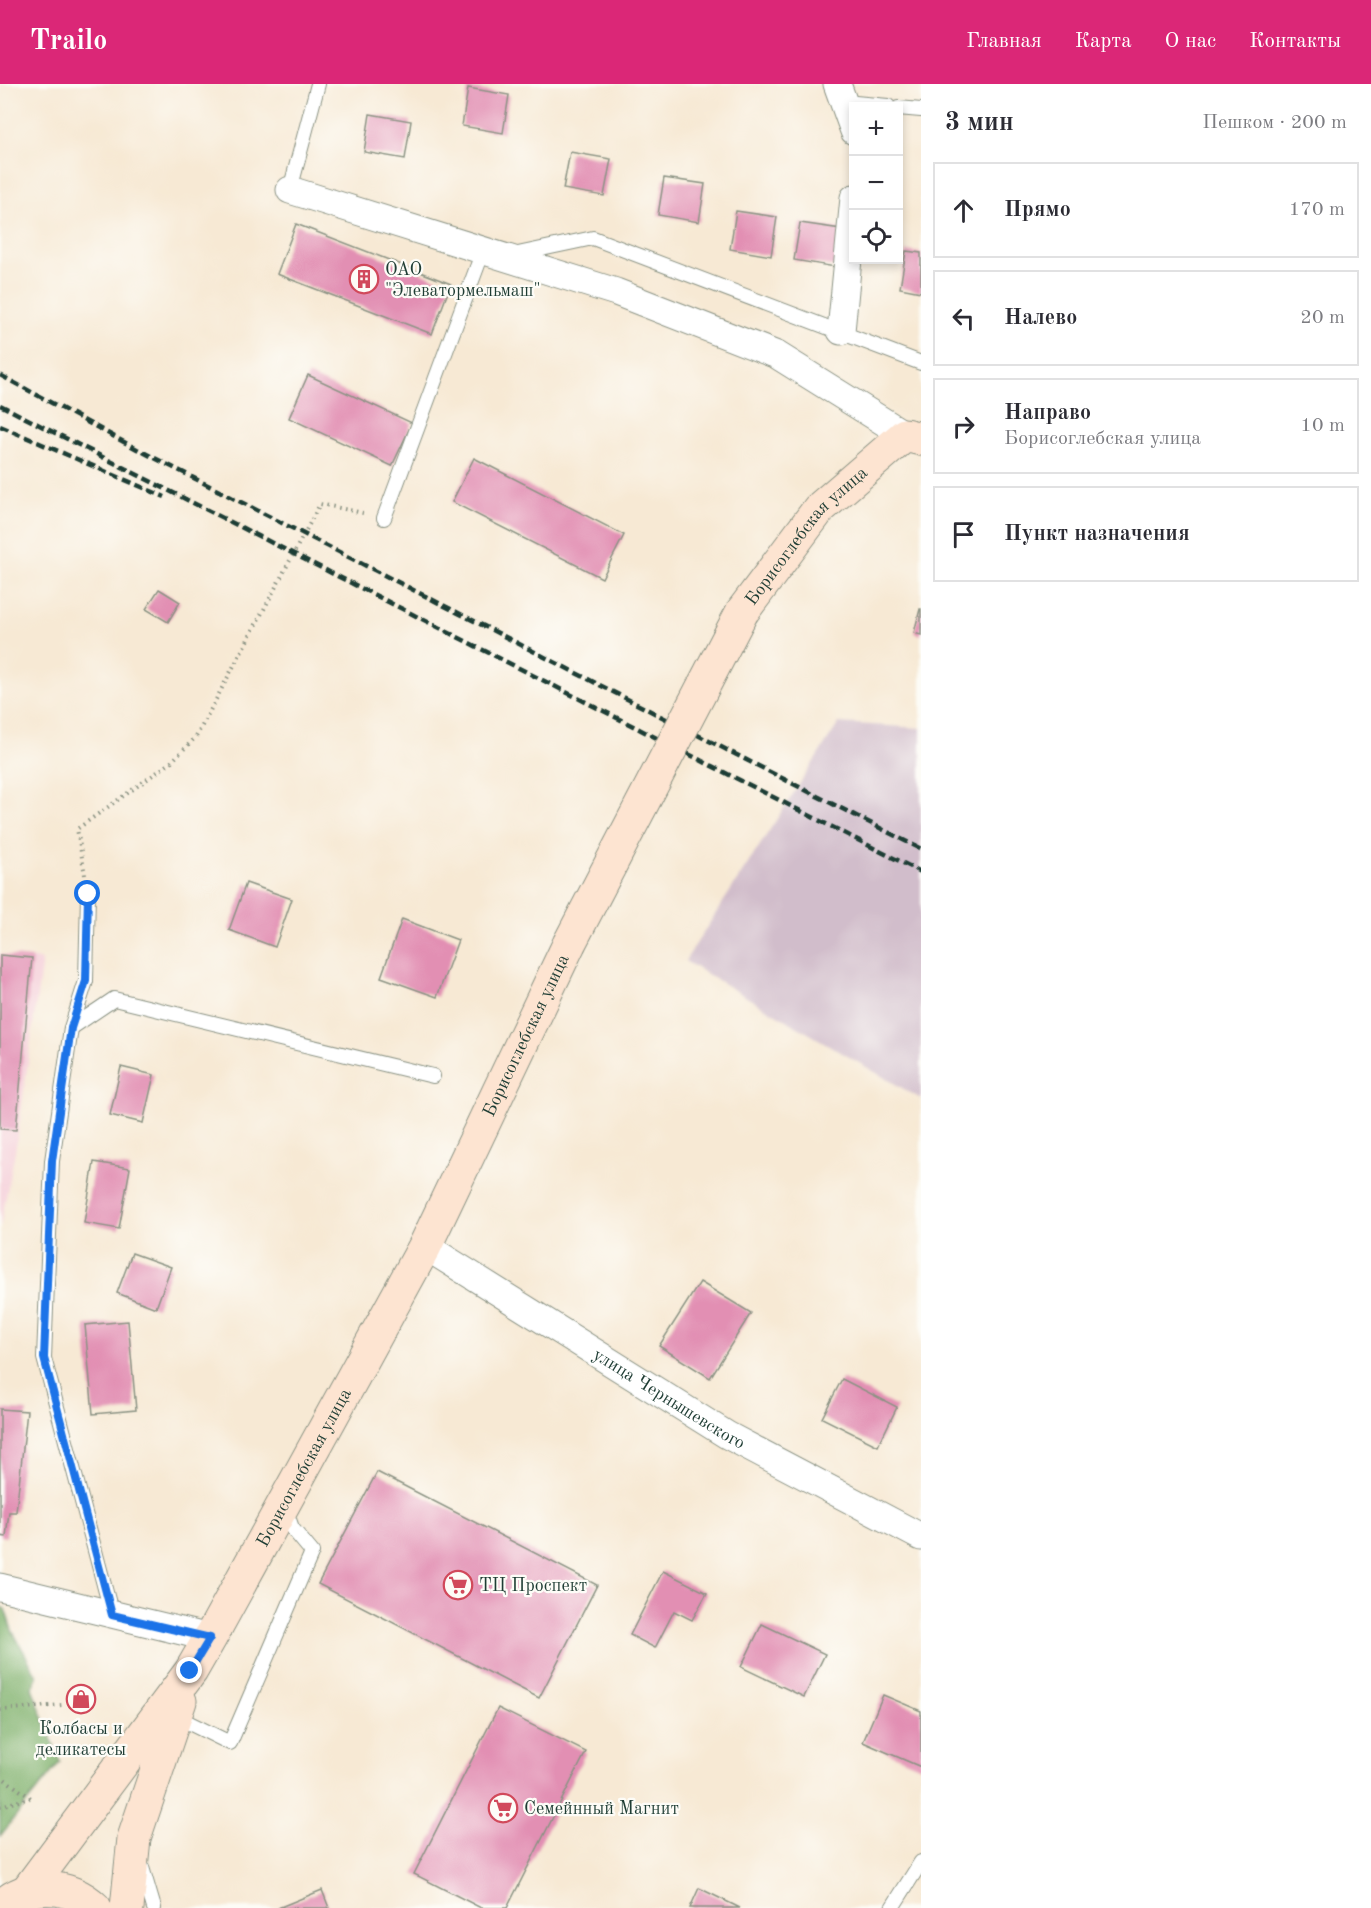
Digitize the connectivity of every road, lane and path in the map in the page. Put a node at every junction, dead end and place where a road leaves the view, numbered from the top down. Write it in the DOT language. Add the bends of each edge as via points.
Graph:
graph roads {
  1 [pos="318,84"];
  2 [pos="840,93"];
  3 [pos="873,102"];
  4 [pos="903,108"];
  5 [pos="921,110"];
  6 [pos="849,117"];
  7 [pos="290,190"];
  8 [pos="853,210"];
  9 [pos="494,254"];
  10 [pos="841,332"];
  11 [pos="921,363"];
  12 [pos="913,437"];
  13 [pos="384,518"];
  14 [pos="88,894"];
  15 [pos="71,1028"];
  16 [pos="433,1076"];
  17 [pos="425,1246"];
  18 [pos="283,1504"];
  19 [pos="921,1537"];
  20 [pos="0,1587"];
  21 [pos="112,1615"];
  22 [pos="210,1638"];
  23 [pos="190,1671"];
  24 [pos="62,1705"];
  25 [pos="0,1710"];
  26 [pos="175,1716"];
  27 [pos="0,1776"];
  28 [pos="0,1806"];
  29 [pos="134,1838"];
  30 [pos="921,1862"];
  31 [pos="14,1900"];
  32 [pos="95,1908"];
  33 [pos="127,1908"];
  34 [pos="154,1908"];
  35 [pos="892,1908"];
  1 -- 7 [label="lane"];
  2 -- 3 [label="lane"];
  2 -- 6 [label="street"];
  4 -- 5 [label="lane"];
  7 -- 9 [label="street, Борисоглебская улица"];
  8 -- 10 [label="street"];
  9 -- 10 [label="lane" via="593,238"];
  9 -- 12 [label="street, Борисоглебская улица" via="616,292 777,354"];
  9 -- 13 [label="lane"];
  10 -- 11 [label="lane"];
  12 -- 17 [label="street, Борисоглебская улица, bridge" via="819,509 742,612 569,945"];
  13 -- 14 [label="path" via="320,504 196,737 170,763 77,829"];
  14 -- 15 [label="lane" via="86,981"];
  15 -- 16 [label="lane" via="114,999"];
  15 -- 21 [label="lane" via="52,1161 44,1358"];
  17 -- 18 [label="street, Борисоглебская улица"];
  17 -- 19 [label="street, улица Чернышевского" via="727,1436"];
  18 -- 22 [label="street, Борисоглебская улица"];
  18 -- 26 [label="lane" via="292,1528 312,1552 230,1743"];
  20 -- 21 [label="street"];
  21 -- 22 [label="street"];
  22 -- 23 [label="street, Борисоглебская улица"];
  23 -- 26 [label="street"];
  23 -- 31 [label="street"];
  24 -- 25 [label="path"];
  26 -- 29 [label="street"];
  27 -- 28 [label="path" via="31,1798"];
  29 -- 33 [label="street"];
  29 -- 34 [label="lane"];
  30 -- 35 [label="lane"];
  31 -- 32 [label="street" via="55,1888 83,1896"];
}
